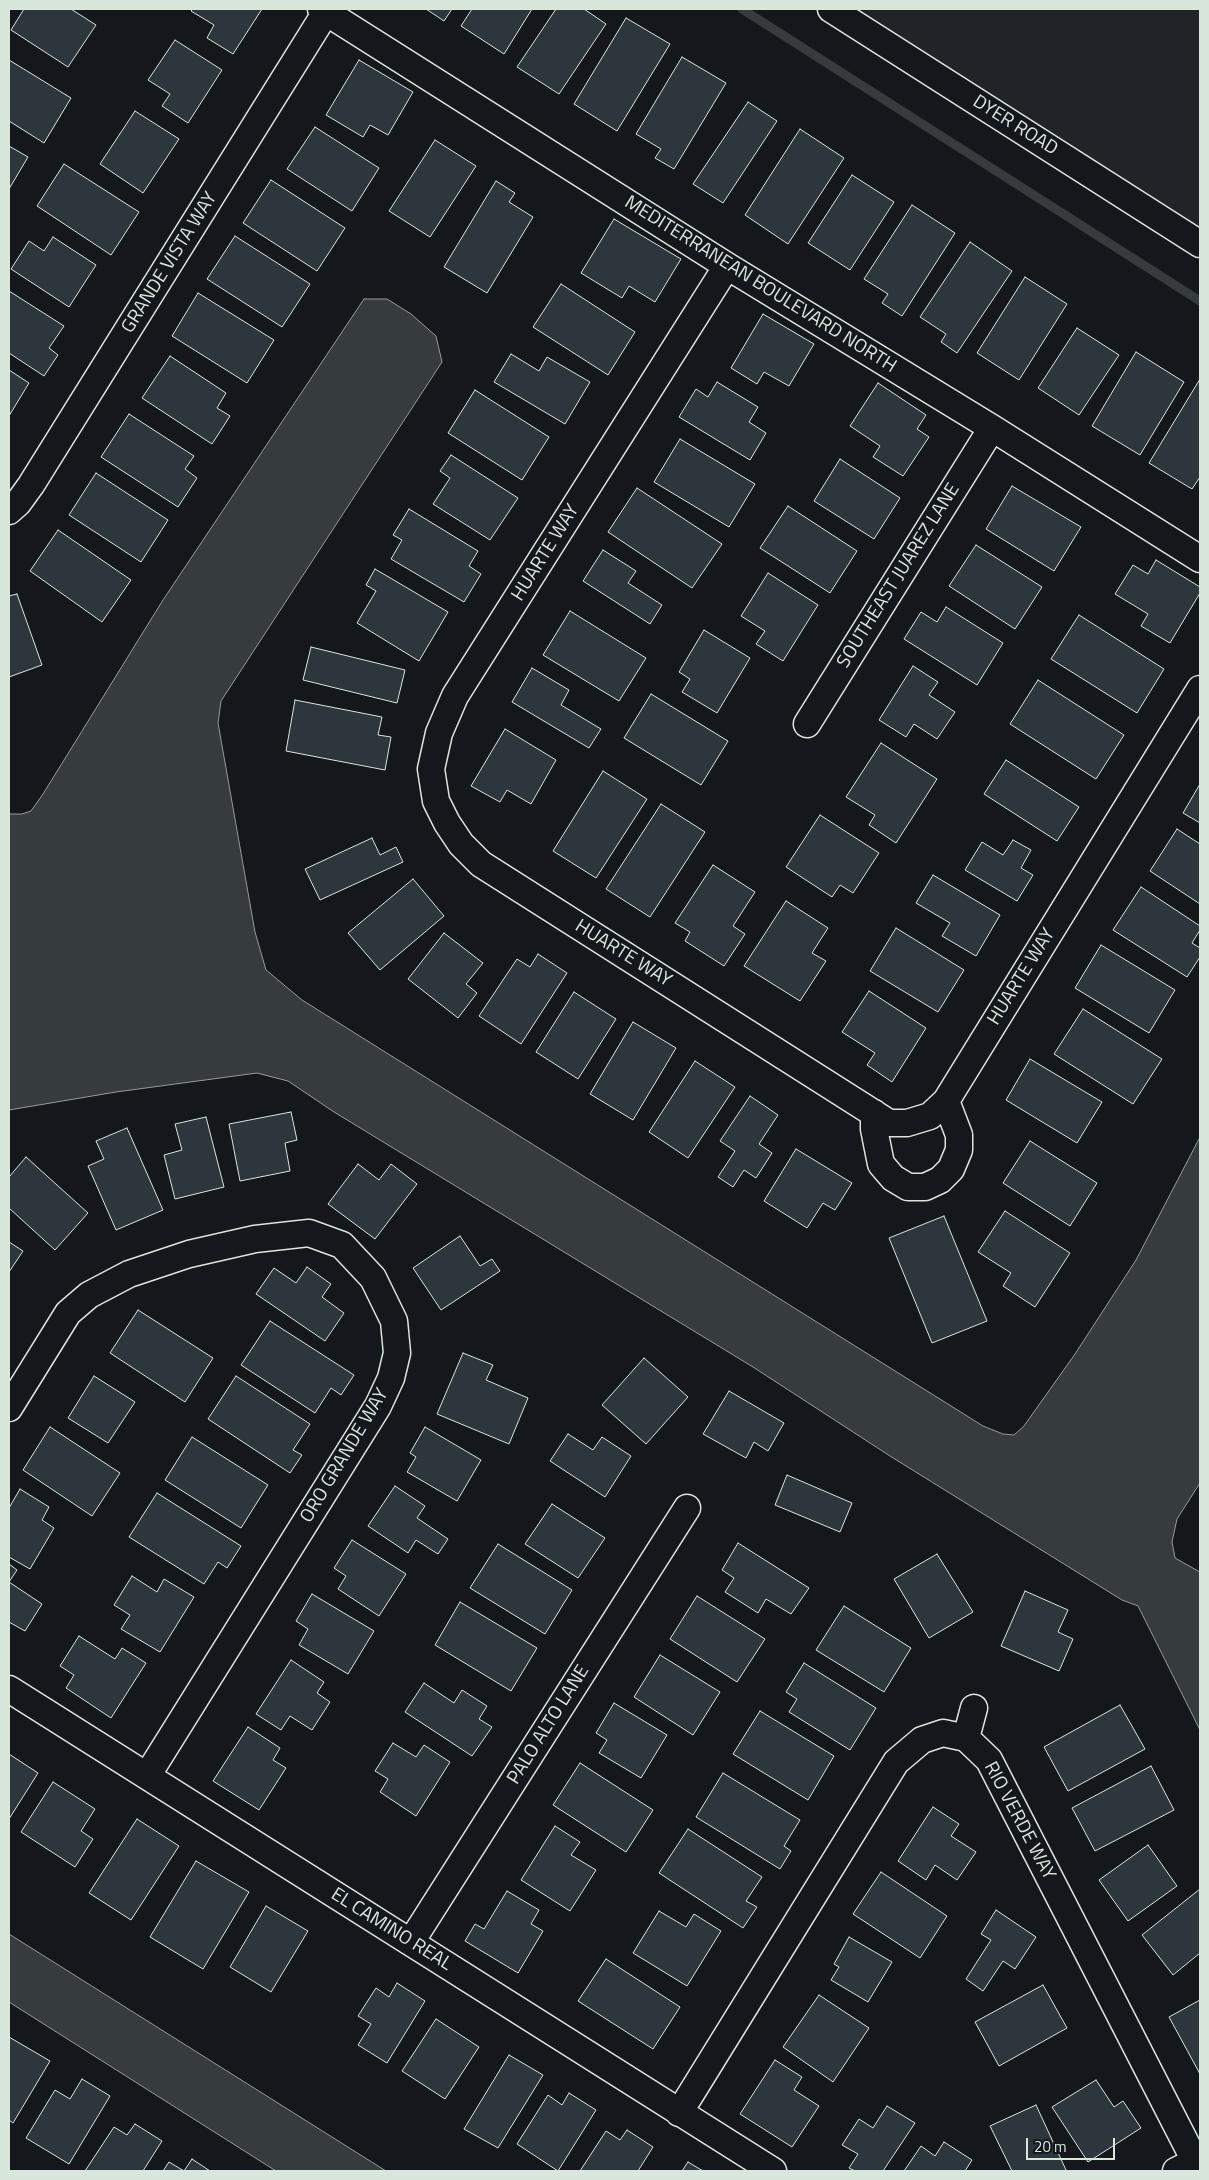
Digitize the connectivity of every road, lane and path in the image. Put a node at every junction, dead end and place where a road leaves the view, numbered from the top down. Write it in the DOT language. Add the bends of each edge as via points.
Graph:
graph roads {
  1 [pos="831,9"];
  2 [pos="324,10"];
  3 [pos="1200,244"];
  4 [pos="727,266"];
  5 [pos="992,428"];
  6 [pos="9,511"];
  7 [pos="1200,559"];
  8 [pos="1200,688"];
  9 [pos="807,724"];
  10 [pos="946,1101"];
  11 [pos="874,1113"];
  12 [pos="9,1408"];
  13 [pos="687,1508"];
  14 [pos="9,1689"];
  15 [pos="974,1708"];
  16 [pos="966,1738"];
  17 [pos="147,1776"];
  18 [pos="412,1942"];
  19 [pos="679,2114"];
  20 [pos="1190,2164"];
  21 [pos="773,2171"];
  1 -- 3 [label="street, DYER ROAD"];
  2 -- 4 [label="street, MEDITERRANEAN BOULEVARD NORTH"];
  2 -- 6 [label="street, GRANDE VISTA WAY" via="31,485"];
  4 -- 5 [label="street, MEDITERRANEAN BOULEVARD NORTH"];
  4 -- 11 [label="street, HUARTE WAY" via="455,696 439,732 431,769 436,800 461,844 481,864"];
  5 -- 7 [label="street, MEDITERRANEAN BOULEVARD NORTH"];
  5 -- 9 [label="street, SOUTHEAST JUAREZ LANE"];
  8 -- 10 [label="street, HUARTE WAY"];
  10 -- 11 [label="street, HUARTE WAY" via="930,1116 907,1123 889,1123"];
  10 -- 11 [label="street" via="959,1134 959,1150 951,1168 940,1180 925,1187 908,1187 893,1178 881,1164"];
  12 -- 17 [label="street, ORO GRANDE WAY" via="68,1313 89,1295 129,1274 189,1254 255,1239 309,1232 342,1245 373,1278 394,1321 397,1353 391,1378 378,1406"];
  13 -- 18 [label="street, PALO ALTO LANE"];
  14 -- 17 [label="street, EL CAMINO REAL"];
  15 -- 16 [label="street"];
  16 -- 19 [label="street" via="943,1734 922,1740 896,1762"];
  16 -- 20 [label="street, RIO VERDE WAY" via="989,1760"];
  17 -- 18 [label="street, EL CAMINO REAL"];
  18 -- 19 [label="street, EL CAMINO REAL"];
  19 -- 21 [label="street, EL CAMINO REAL"];
}
